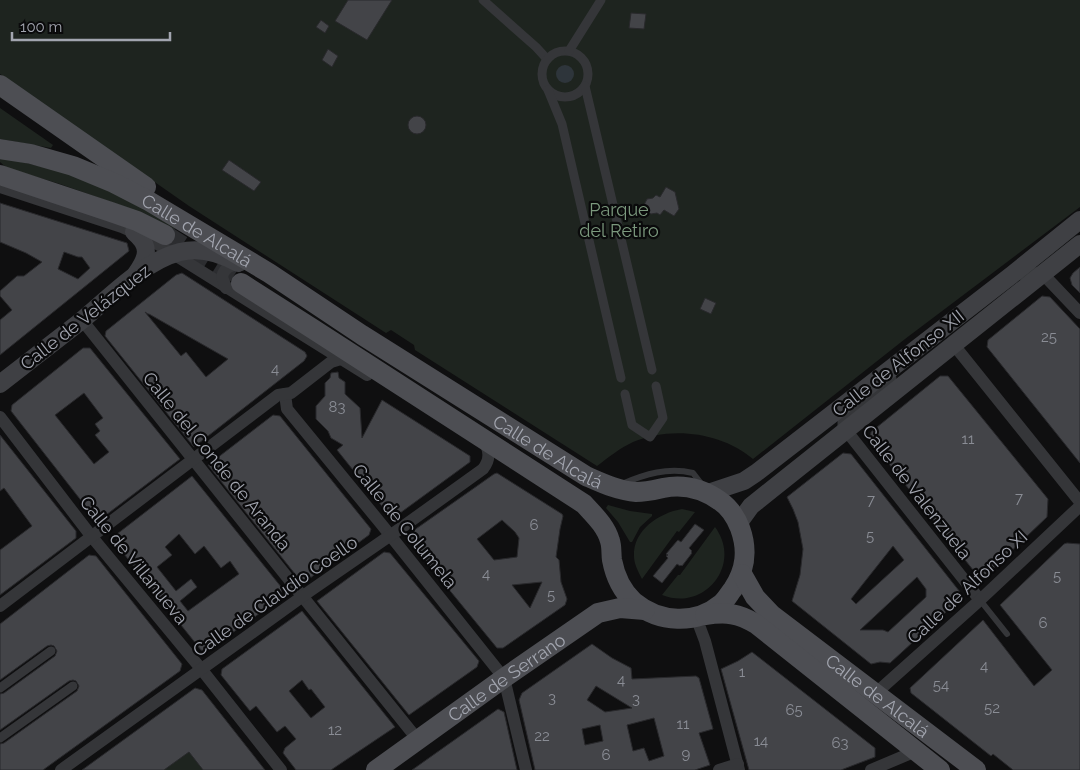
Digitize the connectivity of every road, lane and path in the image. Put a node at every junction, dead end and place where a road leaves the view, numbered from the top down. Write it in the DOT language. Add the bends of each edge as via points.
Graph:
graph roads {
  1 [pos="483,0"];
  2 [pos="601,0"];
  3 [pos="570,51"];
  4 [pos="547,59"];
  5 [pos="0,85"];
  6 [pos="585,86"];
  7 [pos="548,90"];
  8 [pos="0,100"];
  9 [pos="0,149"];
  10 [pos="0,175"];
  11 [pos="0,187"];
  12 [pos="147,200"];
  13 [pos="1080,220"];
  14 [pos="134,232"];
  15 [pos="165,235"];
  16 [pos="1080,244"];
  17 [pos="173,254"];
  18 [pos="269,273"];
  19 [pos="1013,274"];
  20 [pos="1042,274"];
  21 [pos="134,277"];
  22 [pos="236,279"];
  23 [pos="1080,314"];
  24 [pos="81,321"];
  25 [pos="378,345"];
  26 [pos="954,345"];
  27 [pos="341,359"];
  28 [pos="902,360"];
  29 [pos="652,370"];
  30 [pos="621,378"];
  31 [pos="0,384"];
  32 [pos="656,386"];
  33 [pos="285,394"];
  34 [pos="625,394"];
  35 [pos="0,417"];
  36 [pos="845,430"];
  37 [pos="478,436"];
  38 [pos="194,460"];
  39 [pos="614,487"];
  40 [pos="708,493"];
  41 [pos="1080,502"];
  42 [pos="1080,506"];
  43 [pos="738,524"];
  44 [pos="391,536"];
  45 [pos="92,537"];
  46 [pos="742,574"];
  47 [pos="303,597"];
  48 [pos="980,600"];
  49 [pos="0,606"];
  50 [pos="645,610"];
  51 [pos="700,616"];
  52 [pos="1007,634"];
  53 [pos="51,651"];
  54 [pos="202,670"];
  55 [pos="504,678"];
  56 [pos="72,686"];
  57 [pos="0,688"];
  58 [pos="876,693"];
  59 [pos="0,738"];
  60 [pos="418,740"];
  61 [pos="916,751"];
  62 [pos="738,767"];
  63 [pos="61,770"];
  64 [pos="281,770"];
  65 [pos="376,770"];
  66 [pos="526,770"];
  67 [pos="719,770"];
  68 [pos="871,770"];
  69 [pos="940,770"];
  70 [pos="976,770"];
  1 -- 4 [label="street"];
  2 -- 3 [label="street"];
  3 -- 4 [label="street" via="557,52"];
  3 -- 6 [label="street" via="586,63 588,78"];
  4 -- 7 [label="street" via="542,78"];
  5 -- 18 [label="main road"];
  6 -- 7 [label="street" via="569,97 557,96"];
  6 -- 29 [label="street"];
  7 -- 30 [label="street" via="562,124"];
  8 -- 12 [label="main road"];
  9 -- 12 [label="main road, Calle de Alcalá" via="73,166"];
  10 -- 15 [label="main road, Calle de Alcalá" via="111,212"];
  11 -- 14 [label="street, Calle de Alcalá"];
  12 -- 18 [label="main road, Calle de Alcalá"];
  13 -- 19 [label="main road, Calle de Alfonso XII"];
  14 -- 17 [label="street, Calle de Alcalá"];
  14 -- 21 [label="main road" via="146,248 145,258"];
  16 -- 20 [label="main road, Calle de Alfonso XII"];
  17 -- 21 [label="main road, Calle de Velázquez"];
  17 -- 22 [label="street, Calle de Alcalá"];
  17 -- 22 [label="main road, Calle de Alcalá" via="192,250 227,257"];
  18 -- 25 [label="main road, Calle de Alcalá"];
  19 -- 20 [label="street"];
  19 -- 26 [label="street" via="1008,285 965,322"];
  19 -- 28 [label="main road, Calle de Alfonso XII"];
  20 -- 23 [label="street"];
  20 -- 26 [label="main road, Calle de Alfonso XII"];
  21 -- 24 [label="main road, Calle de Velázquez"];
  22 -- 25 [label="main road, Calle de Alcalá"];
  22 -- 27 [label="street, Calle de Alcalá"];
  22 -- 37 [label="main road, Calle de Alcalá"];
  24 -- 31 [label="main road, Calle de Velázquez"];
  24 -- 38 [label="street, Calle del Conde de Aranda"];
  25 -- 39 [label="main road, Calle de Alcalá" via="586,476"];
  26 -- 36 [label="main road, Calle de Alfonso XII"];
  26 -- 41 [label="street"];
  27 -- 33 [label="street" via="331,362"];
  27 -- 37 [label="street, Calle de Alcalá" via="456,430"];
  28 -- 36 [label="street" via="888,381 845,416"];
  28 -- 40 [label="main road, Calle de Alfonso XII" via="756,473 744,481"];
  32 -- 34 [label="street" via="663,418 650,437 632,425"];
  33 -- 38 [label="street" via="278,395"];
  33 -- 44 [label="street, Calle de Columela" via="287,409"];
  35 -- 45 [label="street, Calle de Villanueva"];
  36 -- 43 [label="main road, Calle de Alfonso XII" via="751,506"];
  36 -- 48 [label="street, Calle de Valenzuela"];
  37 -- 44 [label="street, Calle de Claudio Coello" via="487,446 489,455 483,468"];
  37 -- 50 [label="main road, Calle de Alcalá" via="584,504 607,532 621,586"];
  38 -- 45 [label="street"];
  38 -- 47 [label="street, Calle del Conde de Aranda"];
  39 -- 40 [label="main road, Calle de Alcalá" via="635,492 674,486 691,487"];
  39 -- 40 [label="lane" via="640,476 676,470 693,473"];
  40 -- 43 [label="main road" via="730,511"];
  42 -- 48 [label="street, Calle de Alfonso XI"];
  43 -- 46 [label="main road" via="745,546"];
  44 -- 47 [label="street, Calle de Claudio Coello"];
  44 -- 55 [label="street, Calle de Columela"];
  45 -- 49 [label="street"];
  45 -- 54 [label="street, Calle de Villanueva"];
  46 -- 51 [label="main road" via="723,602"];
  46 -- 58 [label="main road, Calle de Alcalá" via="755,597 772,615"];
  47 -- 54 [label="street, Calle de Claudio Coello"];
  47 -- 60 [label="street, Calle del Conde de Aranda"];
  48 -- 52 [label="lane"];
  48 -- 58 [label="street, Calle de Alfonso XI"];
  50 -- 51 [label="main road, Calle de Alcalá" via="669,619"];
  50 -- 55 [label="main road, Calle de Serrano" via="620,608 598,613"];
  51 -- 61 [label="main road, Calle de Alcalá" via="733,614 756,624"];
  51 -- 62 [label="street"];
  53 -- 57 [label="street"];
  54 -- 63 [label="street, Calle de Claudio Coello"];
  54 -- 64 [label="street, Calle de Villanueva"];
  55 -- 60 [label="main road, Calle de Serrano"];
  55 -- 66 [label="street"];
  56 -- 59 [label="street"];
  58 -- 70 [label="main road, Calle de Alcalá"];
  60 -- 65 [label="main road, Calle de Serrano"];
  61 -- 68 [label="street"];
  61 -- 69 [label="main road, Calle de Alcalá"];
  62 -- 67 [label="street"];
}
